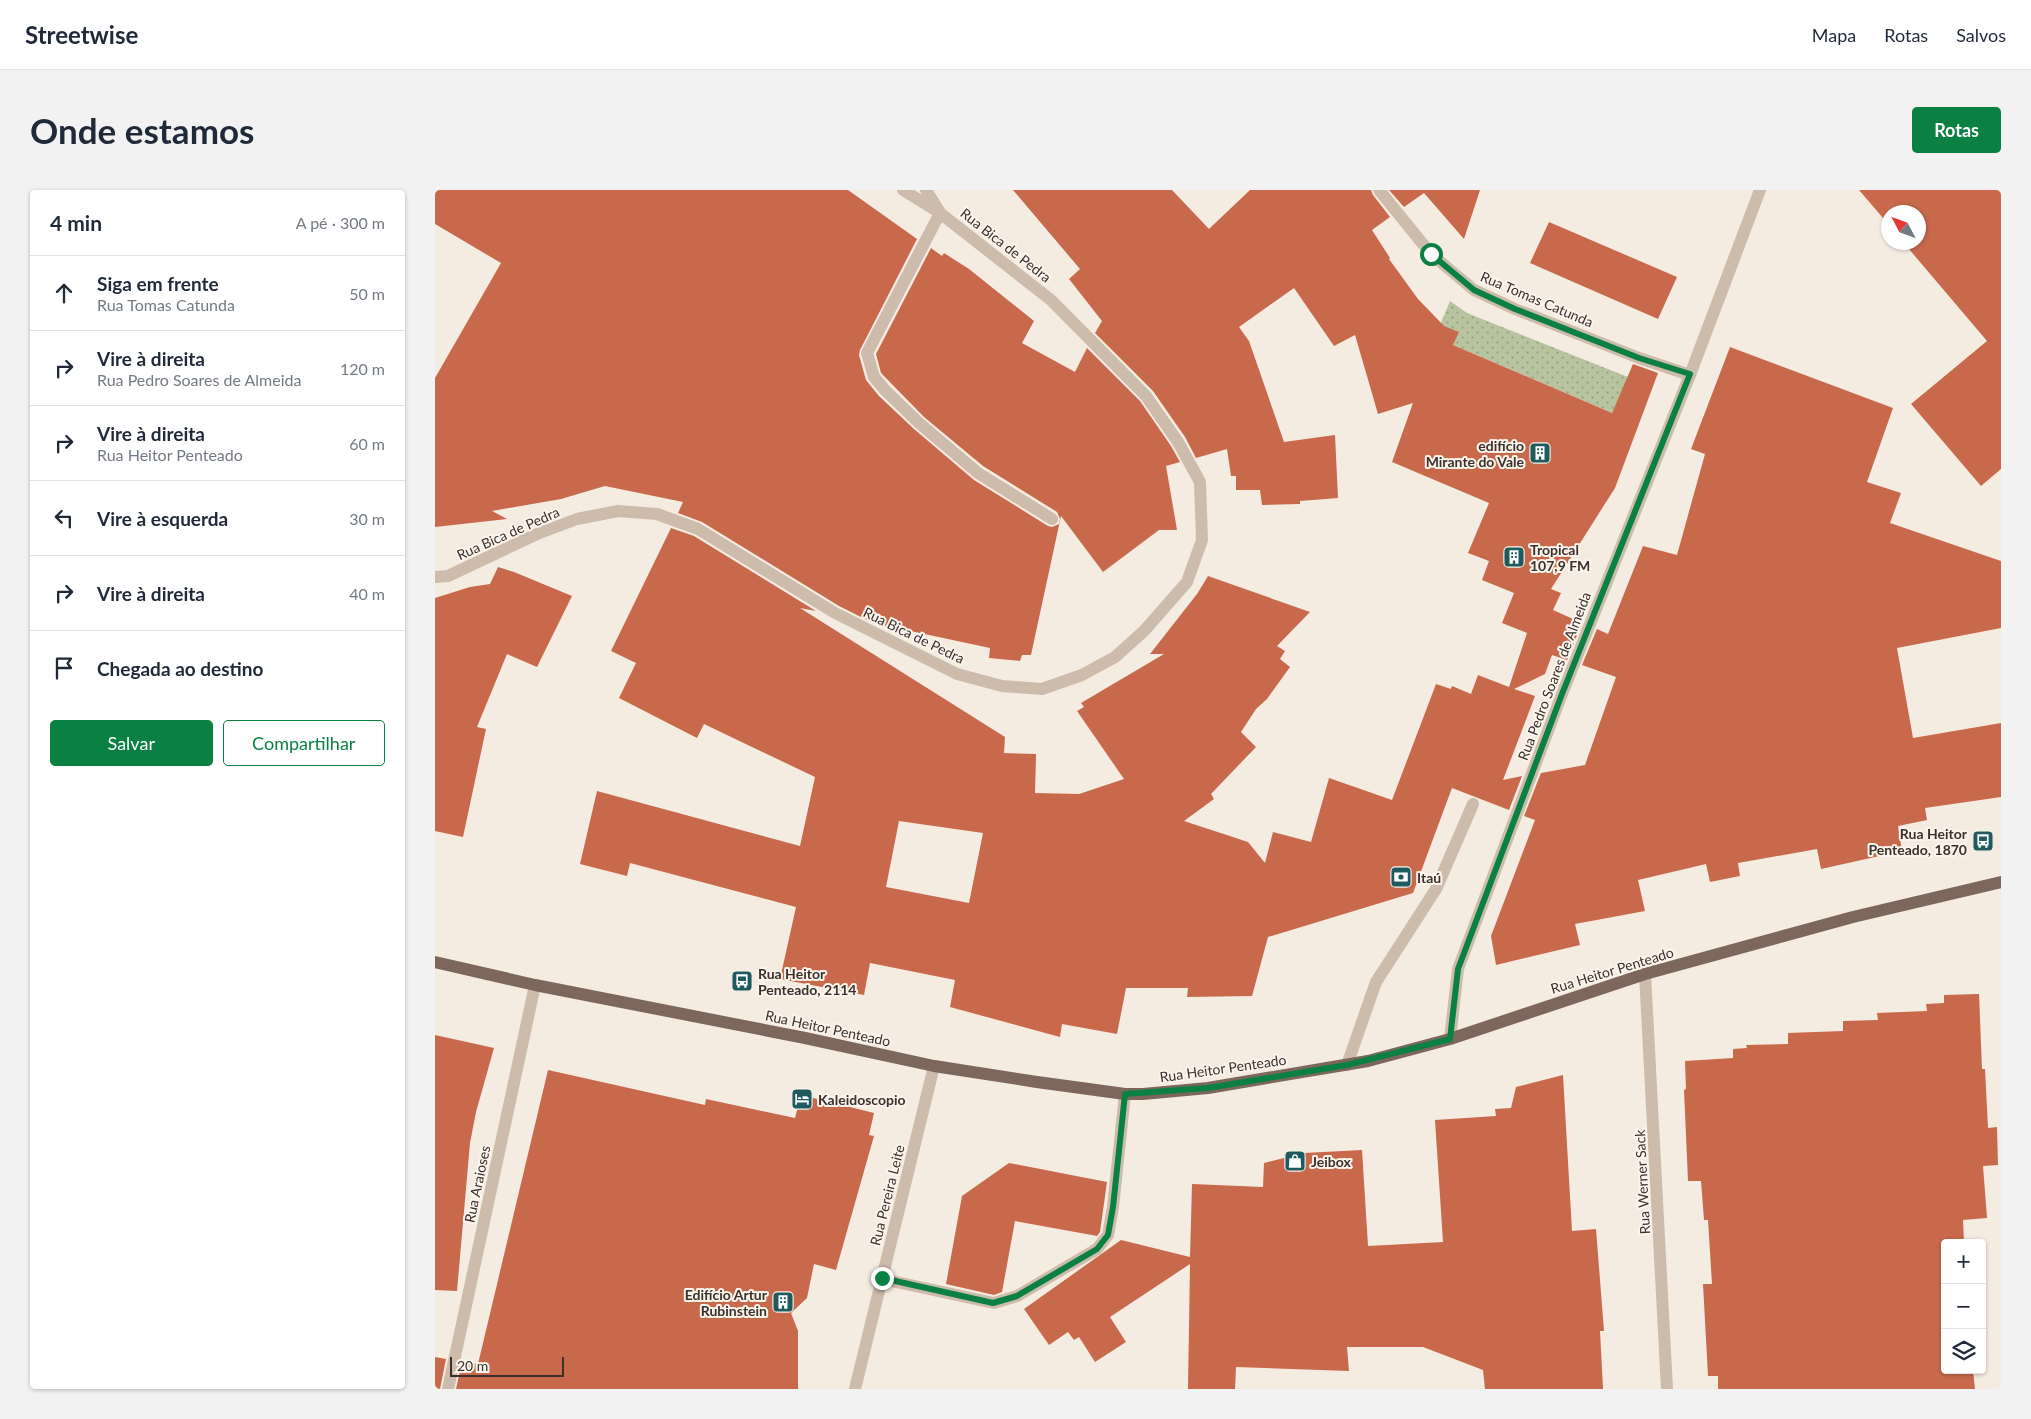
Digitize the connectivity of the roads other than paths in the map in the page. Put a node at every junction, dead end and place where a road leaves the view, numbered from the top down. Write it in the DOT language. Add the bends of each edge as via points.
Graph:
graph roads {
  1 [pos="903,190"];
  2 [pos="927,190"];
  3 [pos="1379,190"];
  4 [pos="1760,190"];
  5 [pos="940,213"];
  6 [pos="1690,374"];
  7 [pos="1052,519"];
  8 [pos="435,577"];
  9 [pos="1473,804"];
  10 [pos="2001,882"];
  11 [pos="435,962"];
  12 [pos="1645,974"];
  13 [pos="535,985"];
  14 [pos="1450,1039"];
  15 [pos="1347,1065"];
  16 [pos="934,1066"];
  17 [pos="1125,1094"];
  18 [pos="882,1278"];
  19 [pos="448,1389"];
  20 [pos="855,1389"];
  21 [pos="1667,1389"];
  1 -- 5 [label="street, Rua Bica de Pedra"];
  2 -- 5 [label="street"];
  3 -- 6 [label="street, Rua Tomas Catunda" via="1431,254 1474,290 1622,351"];
  4 -- 6 [label="street, Rua Pedro Soares de Almeida"];
  5 -- 7 [label="street" via="867,353 874,377 919,423 978,473"];
  5 -- 8 [label="street, Rua Bica de Pedra" via="1051,300 1145,396 1178,442 1200,482 1201,540 1187,582 1144,631 1115,657 1082,675 1043,689 1002,686 957,674 835,613 698,529 657,514 618,511 577,519 448,576"];
  6 -- 14 [label="street, Rua Pedro Soares de Almeida" via="1562,694 1458,969"];
  9 -- 15 [label="street" via="1436,889 1376,982"];
  10 -- 12 [label="main road, Rua Heitor Penteado" via="1853,917"];
  11 -- 13 [label="main road, Rua Heitor Penteado"];
  12 -- 14 [label="main road, Rua Heitor Penteado"];
  12 -- 21 [label="street, Rua Werner Sack"];
  13 -- 16 [label="main road, Rua Heitor Penteado"];
  13 -- 19 [label="street, Rua Araioses"];
  14 -- 15 [label="main road, Rua Heitor Penteado"];
  15 -- 17 [label="main road, Rua Heitor Penteado" via="1208,1088"];
  16 -- 17 [label="main road, Rua Heitor Penteado"];
  16 -- 18 [label="street, Rua Pereira Leite"];
  17 -- 18 [label="street" via="1112,1216 1108,1235 1097,1249 1017,1296 993,1303"];
  18 -- 20 [label="street, Rua Pereira Leite"];
}
